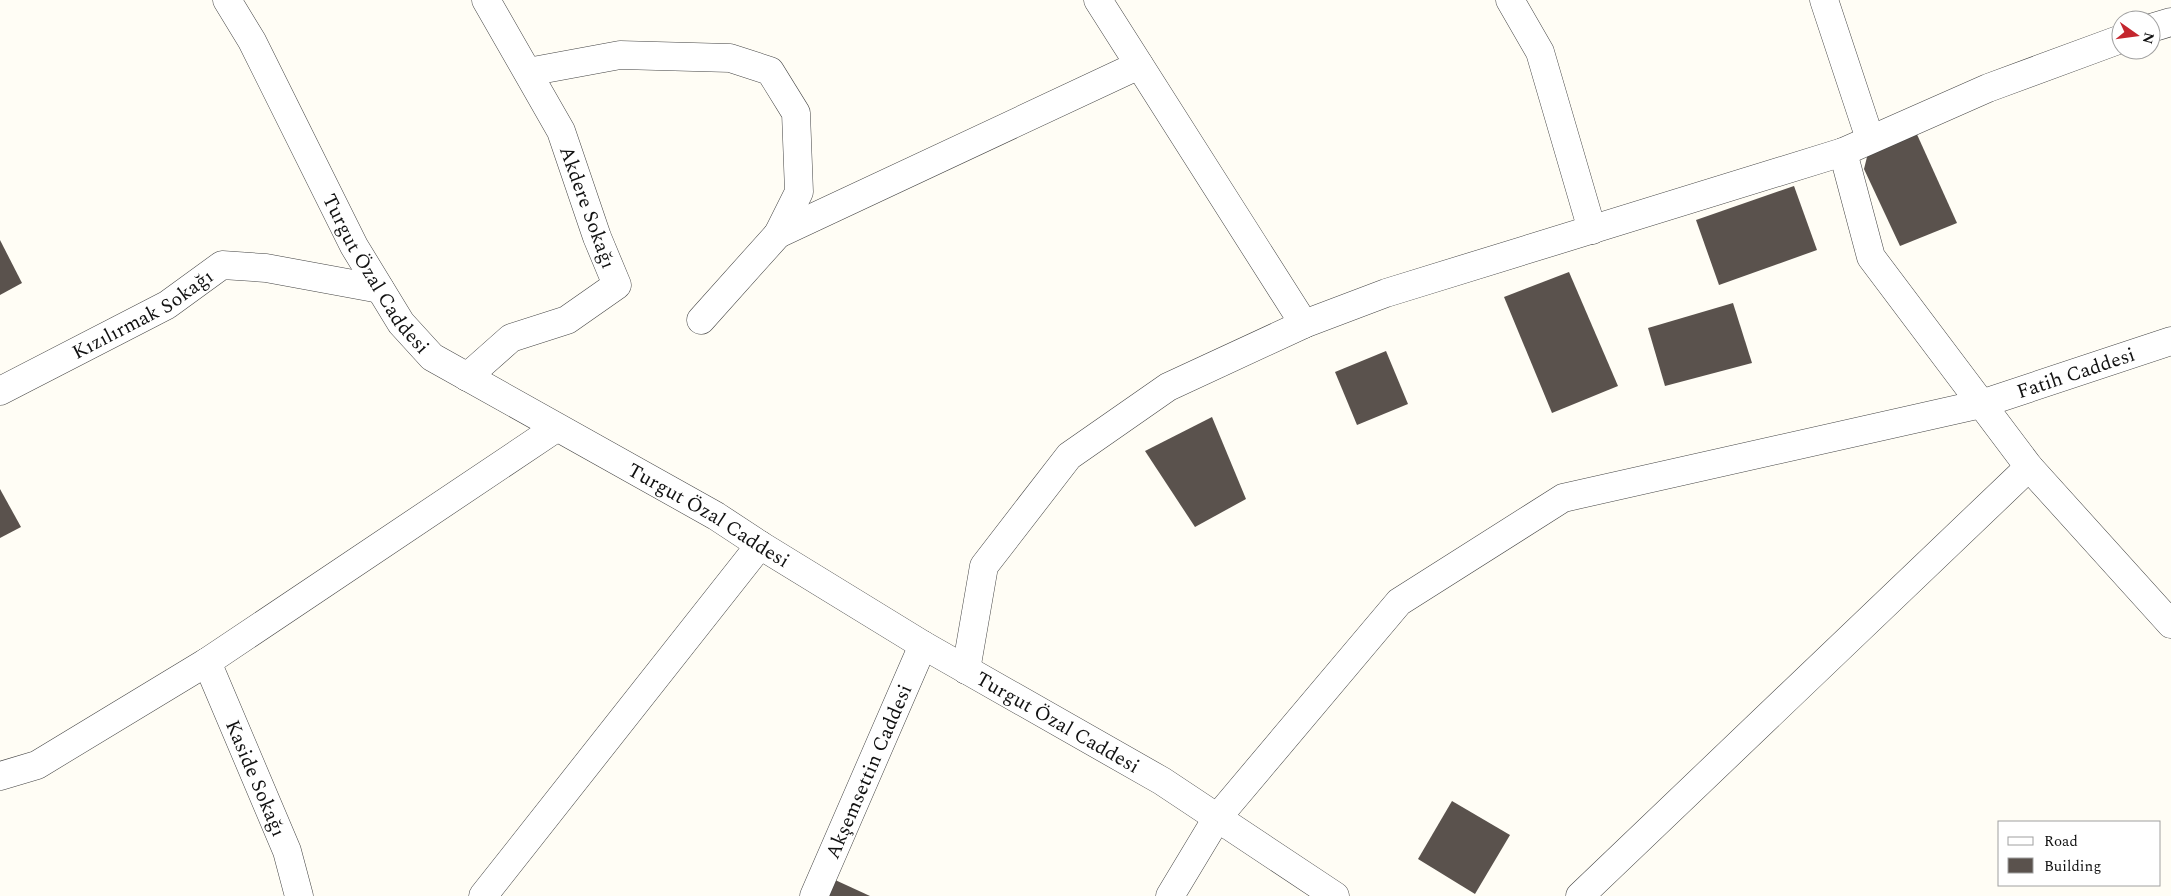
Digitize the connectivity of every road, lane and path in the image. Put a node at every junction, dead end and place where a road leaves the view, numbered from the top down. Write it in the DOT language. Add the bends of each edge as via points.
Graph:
graph roads {
  1 [pos="227,0"];
  2 [pos="486,0"];
  3 [pos="1098,0"];
  4 [pos="1510,0"];
  5 [pos="1824,0"];
  6 [pos="2111,43"];
  7 [pos="1139,65"];
  8 [pos="528,72"];
  9 [pos="1870,139"];
  10 [pos="1843,152"];
  11 [pos="1592,230"];
  12 [pos="778,234"];
  13 [pos="380,289"];
  14 [pos="701,320"];
  15 [pos="1304,324"];
  16 [pos="2171,341"];
  17 [pos="467,377"];
  18 [pos="0,391"];
  19 [pos="1981,404"];
  20 [pos="556,428"];
  21 [pos="2029,467"];
  22 [pos="760,545"];
  23 [pos="2171,624"];
  24 [pos="923,645"];
  25 [pos="207,662"];
  26 [pos="966,670"];
  27 [pos="0,776"];
  28 [pos="1217,818"];
  29 [pos="299,896"];
  30 [pos="483,896"];
  31 [pos="814,896"];
  32 [pos="1170,896"];
  33 [pos="1335,896"];
  34 [pos="1580,896"];
  1 -- 13 [label="street, Turgut Özal Caddesi" via="252,41 354,246"];
  2 -- 8 [label="street, Akdere Sokağı"];
  3 -- 7 [label="street"];
  4 -- 11 [label="street" via="1540,52"];
  5 -- 9 [label="street"];
  6 -- 9 [label="street" via="1988,88"];
  7 -- 12 [label="street"];
  7 -- 15 [label="street"];
  8 -- 12 [label="street" via="620,55 730,58 770,71 796,113 799,192"];
  8 -- 17 [label="street, Akdere Sokağı" via="561,131 617,285 567,320 511,338"];
  9 -- 10 [label="street"];
  10 -- 11 [label="street"];
  10 -- 19 [label="street" via="1871,257"];
  11 -- 15 [label="street" via="1386,294"];
  12 -- 14 [label="street"];
  13 -- 17 [label="street, Turgut Özal Caddesi" via="401,324 432,357"];
  13 -- 18 [label="street, Kızılırmak Sokağı" via="266,268 222,265 167,305"];
  15 -- 26 [label="street" via="1168,387 1069,456 984,566"];
  16 -- 19 [label="street, Fatih Caddesi"];
  17 -- 20 [label="street, Turgut Özal Caddesi"];
  19 -- 21 [label="street"];
  19 -- 28 [label="street, Fatih Caddesi" via="1563,498 1399,602"];
  20 -- 22 [label="street, Turgut Özal Caddesi" via="716,516"];
  20 -- 25 [label="street"];
  21 -- 23 [label="street"];
  21 -- 34 [label="street"];
  22 -- 24 [label="street, Turgut Özal Caddesi"];
  22 -- 30 [label="street"];
  24 -- 26 [label="street, Turgut Özal Caddesi"];
  24 -- 31 [label="street, Akşemsettin Caddesi"];
  25 -- 27 [label="street" via="37,764"];
  25 -- 29 [label="street, Kaside Sokağı" via="287,851"];
  26 -- 28 [label="street, Turgut Özal Caddesi" via="1162,782"];
  28 -- 32 [label="street, Fatih Caddesi"];
  28 -- 33 [label="street, Turgut Özal Caddesi"];
}
